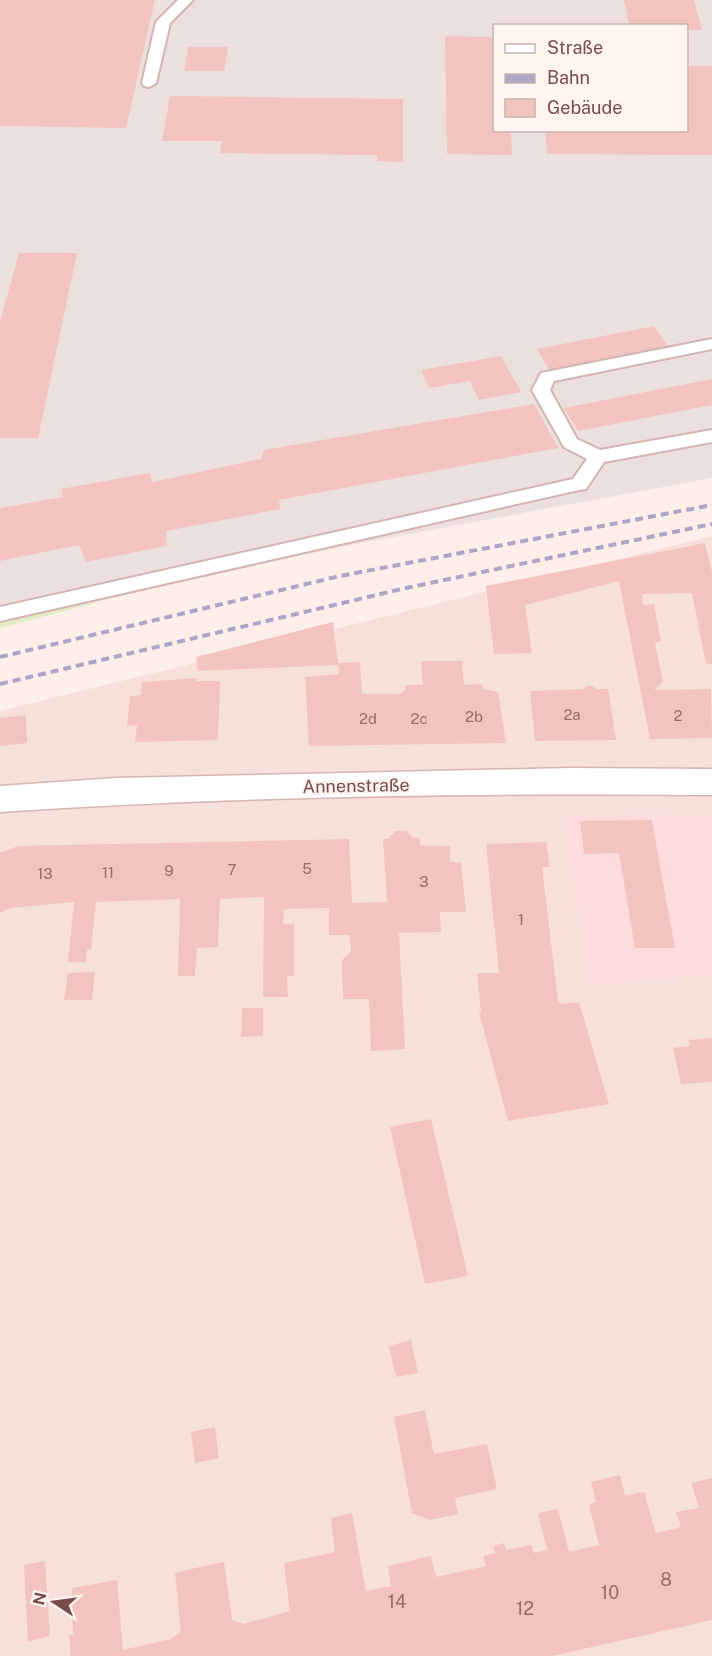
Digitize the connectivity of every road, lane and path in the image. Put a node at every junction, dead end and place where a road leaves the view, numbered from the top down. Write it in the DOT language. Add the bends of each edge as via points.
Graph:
graph roads {
  1 [pos="186,0"];
  2 [pos="149,83"];
  3 [pos="712,344"];
  4 [pos="712,436"];
  5 [pos="598,457"];
  6 [pos="0,614"];
  7 [pos="712,782"];
  8 [pos="0,799"];
  1 -- 2 [label="lane" via="163,22"];
  3 -- 5 [label="lane" via="547,377 541,390 570,443"];
  4 -- 5 [label="lane"];
  5 -- 6 [label="lane" via="579,484"];
  7 -- 8 [label="main road, Annenstraße" via="128,790"];
}
